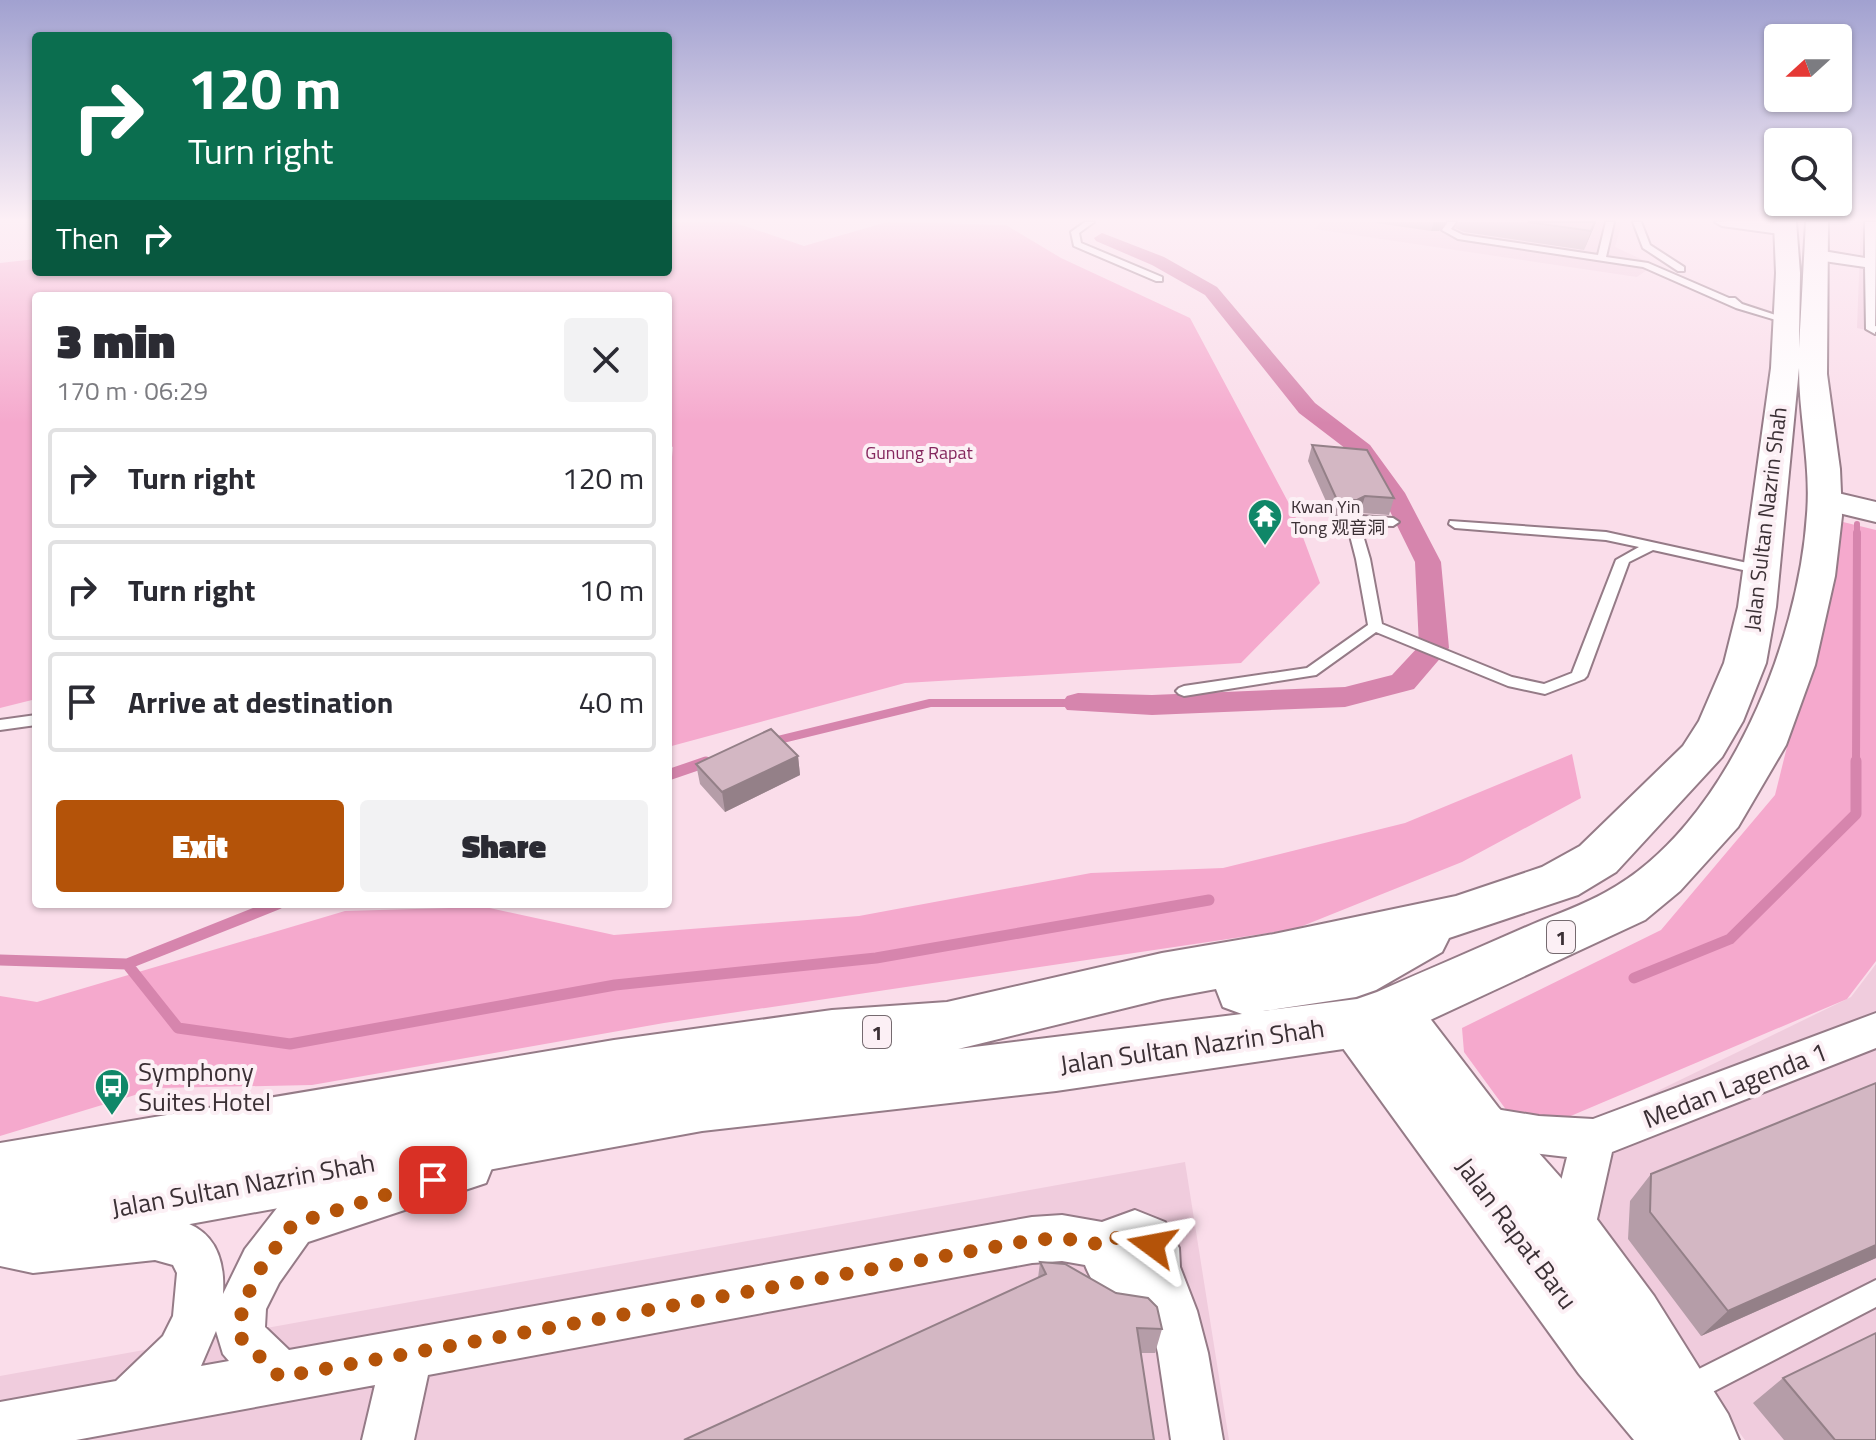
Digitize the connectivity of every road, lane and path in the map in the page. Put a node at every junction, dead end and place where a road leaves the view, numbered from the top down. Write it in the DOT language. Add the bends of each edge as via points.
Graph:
graph roads {
  1 [pos="1704,289"];
  2 [pos="1717,289"];
  3 [pos="1786,289"];
  4 [pos="1816,289"];
  5 [pos="1875,289"];
  6 [pos="1739,306"];
  7 [pos="1786,320"];
  8 [pos="1876,329"];
  9 [pos="1774,452"];
  10 [pos="1825,500"];
  11 [pos="1876,512"];
  12 [pos="1393,522"];
  13 [pos="1455,524"];
  14 [pos="1767,528"];
  15 [pos="1651,546"];
  16 [pos="1761,570"];
  17 [pos="1375,626"];
  18 [pos="1184,691"];
  19 [pos="32,721"];
  20 [pos="0,725"];
  21 [pos="1458,916"];
  22 [pos="1369,1003"];
  23 [pos="947,1027"];
  24 [pos="1876,1030"];
  25 [pos="1477,1126"];
  26 [pos="523,1136"];
  27 [pos="1593,1139"];
  28 [pos="0,1174"];
  29 [pos="0,1232"];
  30 [pos="1570,1237"];
  31 [pos="0,1243"];
  32 [pos="1876,1293"];
  33 [pos="407,1354"];
  34 [pos="280,1377"];
  35 [pos="129,1404"];
  36 [pos="1686,1425"];
  37 [pos="0,1428"];
  38 [pos="388,1440"];
  39 [pos="1197,1440"];
  1 -- 6 [label="lane"];
  2 -- 6 [label="lane"];
  3 -- 7 [label="highway, Jalan Sultan Nazrin Shah / 1"];
  4 -- 10 [label="highway, Jalan Sultan Nazrin Shah / 1" via="1813,372"];
  5 -- 8 [label="street"];
  6 -- 7 [label="lane"];
  7 -- 9 [label="highway, Jalan Sultan Nazrin Shah / 1"];
  9 -- 10 [label="highway" via="1794,480"];
  9 -- 14 [label="highway, Jalan Sultan Nazrin Shah / 1"];
  10 -- 11 [label="street"];
  10 -- 14 [label="highway" via="1789,510"];
  10 -- 22 [label="highway, Jalan Sultan Nazrin Shah / 1" via="1811,603 1793,673 1763,751 1709,833 1626,906"];
  12 -- 17 [label="lane" via="1353,524"];
  13 -- 15 [label="lane" via="1606,536"];
  14 -- 16 [label="highway, Jalan Sultan Nazrin Shah / 1"];
  15 -- 16 [label="lane"];
  15 -- 17 [label="lane" via="1623,560 1579,676 1545,689 1492,674"];
  16 -- 21 [label="highway, Jalan Sultan Nazrin Shah / 1" via="1745,663 1699,757 1598,859 1560,881"];
  17 -- 18 [label="lane" via="1311,672"];
  19 -- 20 [label="lane"];
  21 -- 22 [label="highway"];
  21 -- 23 [label="highway, Jalan Sultan Nazrin Shah / 1" via="1162,976"];
  22 -- 23 [label="highway" via="1057,1025"];
  22 -- 25 [label="street"];
  22 -- 26 [label="highway, Jalan Sultan Nazrin Shah / 1" via="1056,1065 702,1103"];
  22 -- 36 [label="street, Jalan Rapat Baru" via="1604,1349"];
  23 -- 28 [label="highway, Jalan Sultan Nazrin Shah / 1" via="832,1035 614,1066"];
  24 -- 27 [label="street, Medan Lagenda 1"];
  25 -- 27 [label="street"];
  25 -- 30 [label="street"];
  26 -- 29 [label="highway, Jalan Sultan Nazrin Shah / 1" via="168,1196"];
  26 -- 34 [label="street" via="475,1166 293,1224 262,1266 242,1306 240,1337"];
  27 -- 30 [label="street"];
  30 -- 36 [label="street" via="1630,1320"];
  31 -- 35 [label="street" via="33,1250 155,1237 188,1247 201,1269 197,1318 181,1354"];
  32 -- 36 [label="lane"];
  33 -- 34 [label="street"];
  33 -- 38 [label="street"];
  33 -- 39 [label="street" via="1062,1238 1109,1246 1109,1264 1120,1279 1138,1284 1157,1270 1182,1341"];
  34 -- 35 [label="street"];
  35 -- 37 [label="street"];
}
